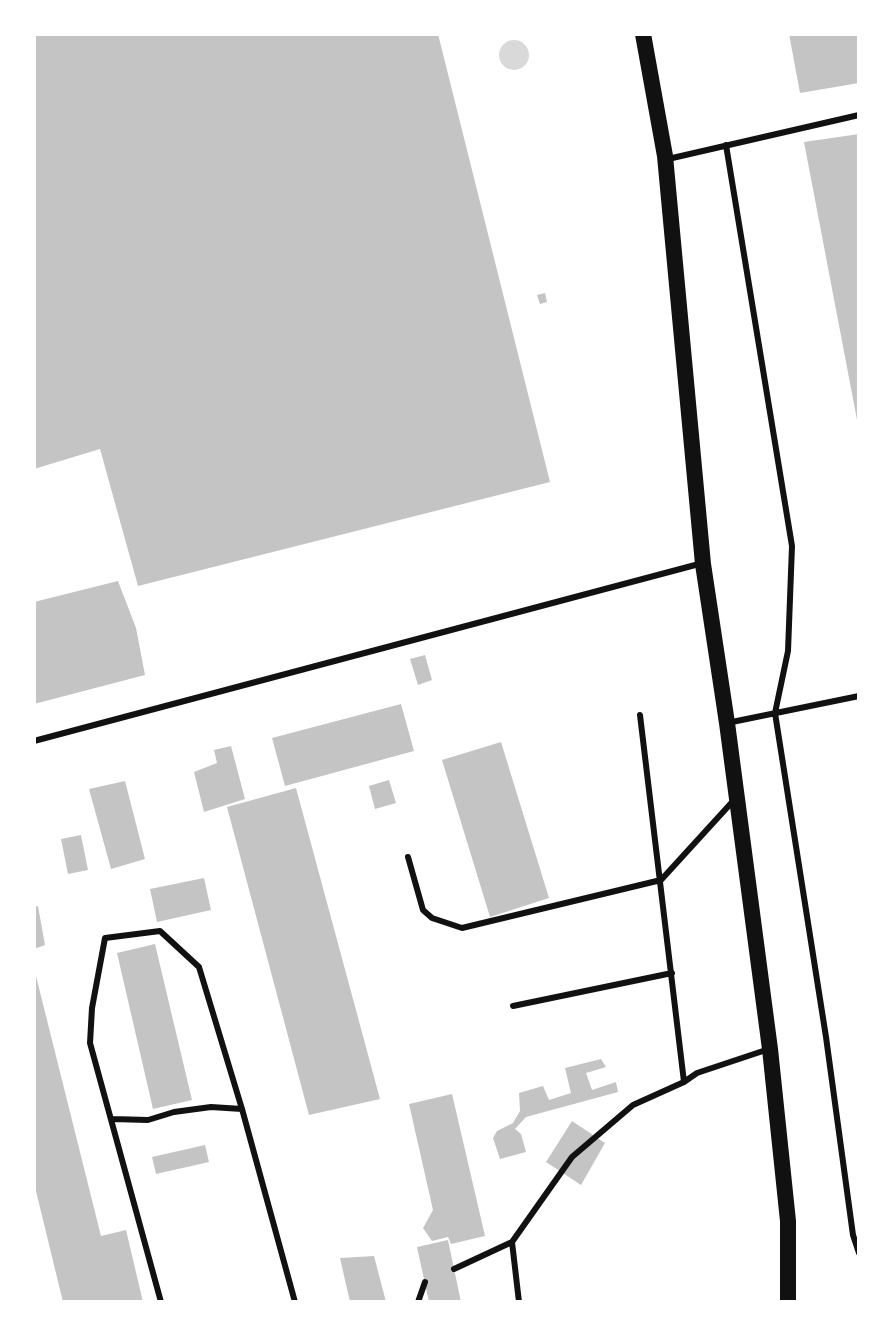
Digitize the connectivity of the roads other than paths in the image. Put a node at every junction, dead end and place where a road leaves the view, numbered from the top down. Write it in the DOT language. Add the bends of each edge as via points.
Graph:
graph roads {
  1 [pos="643,34"];
  2 [pos="859,115"];
  3 [pos="726,145"];
  4 [pos="665,159"];
  5 [pos="703,564"];
  6 [pos="859,696"];
  7 [pos="775,713"];
  8 [pos="640,715"];
  9 [pos="727,723"];
  10 [pos="34,741"];
  11 [pos="737,797"];
  12 [pos="408,857"];
  13 [pos="661,880"];
  14 [pos="672,973"];
  15 [pos="513,1006"];
  16 [pos="770,1049"];
  17 [pos="684,1082"];
  18 [pos="242,1109"];
  19 [pos="112,1119"];
  20 [pos="512,1242"];
  21 [pos="859,1253"];
  22 [pos="454,1269"];
  23 [pos="425,1282"];
  24 [pos="161,1302"];
  25 [pos="295,1302"];
  26 [pos="418,1302"];
  27 [pos="519,1302"];
  28 [pos="788,1302"];
  1 -- 4 [label="main road"];
  2 -- 3 [label="lane"];
  3 -- 4 [label="lane"];
  3 -- 7 [label="lane" via="792,546 788,651"];
  4 -- 5 [label="main road"];
  5 -- 9 [label="main road"];
  5 -- 10 [label="lane"];
  6 -- 7 [label="lane"];
  7 -- 9 [label="lane"];
  7 -- 21 [label="lane"];
  8 -- 13 [label="lane"];
  9 -- 11 [label="main road"];
  11 -- 13 [label="lane"];
  11 -- 16 [label="main road"];
  12 -- 13 [label="lane" via="423,910 462,928"];
  13 -- 14 [label="lane"];
  14 -- 15 [label="lane"];
  14 -- 17 [label="lane"];
  16 -- 17 [label="lane"];
  16 -- 28 [label="main road" via="788,1221"];
  17 -- 20 [label="lane" via="633,1105 572,1157"];
  18 -- 19 [label="lane" via="211,1107 148,1120"];
  18 -- 19 [label="lane" via="199,967 160,931 105,938 90,1043"];
  18 -- 25 [label="lane"];
  19 -- 24 [label="lane"];
  20 -- 22 [label="lane"];
  20 -- 27 [label="lane"];
  23 -- 26 [label="lane"];
}
